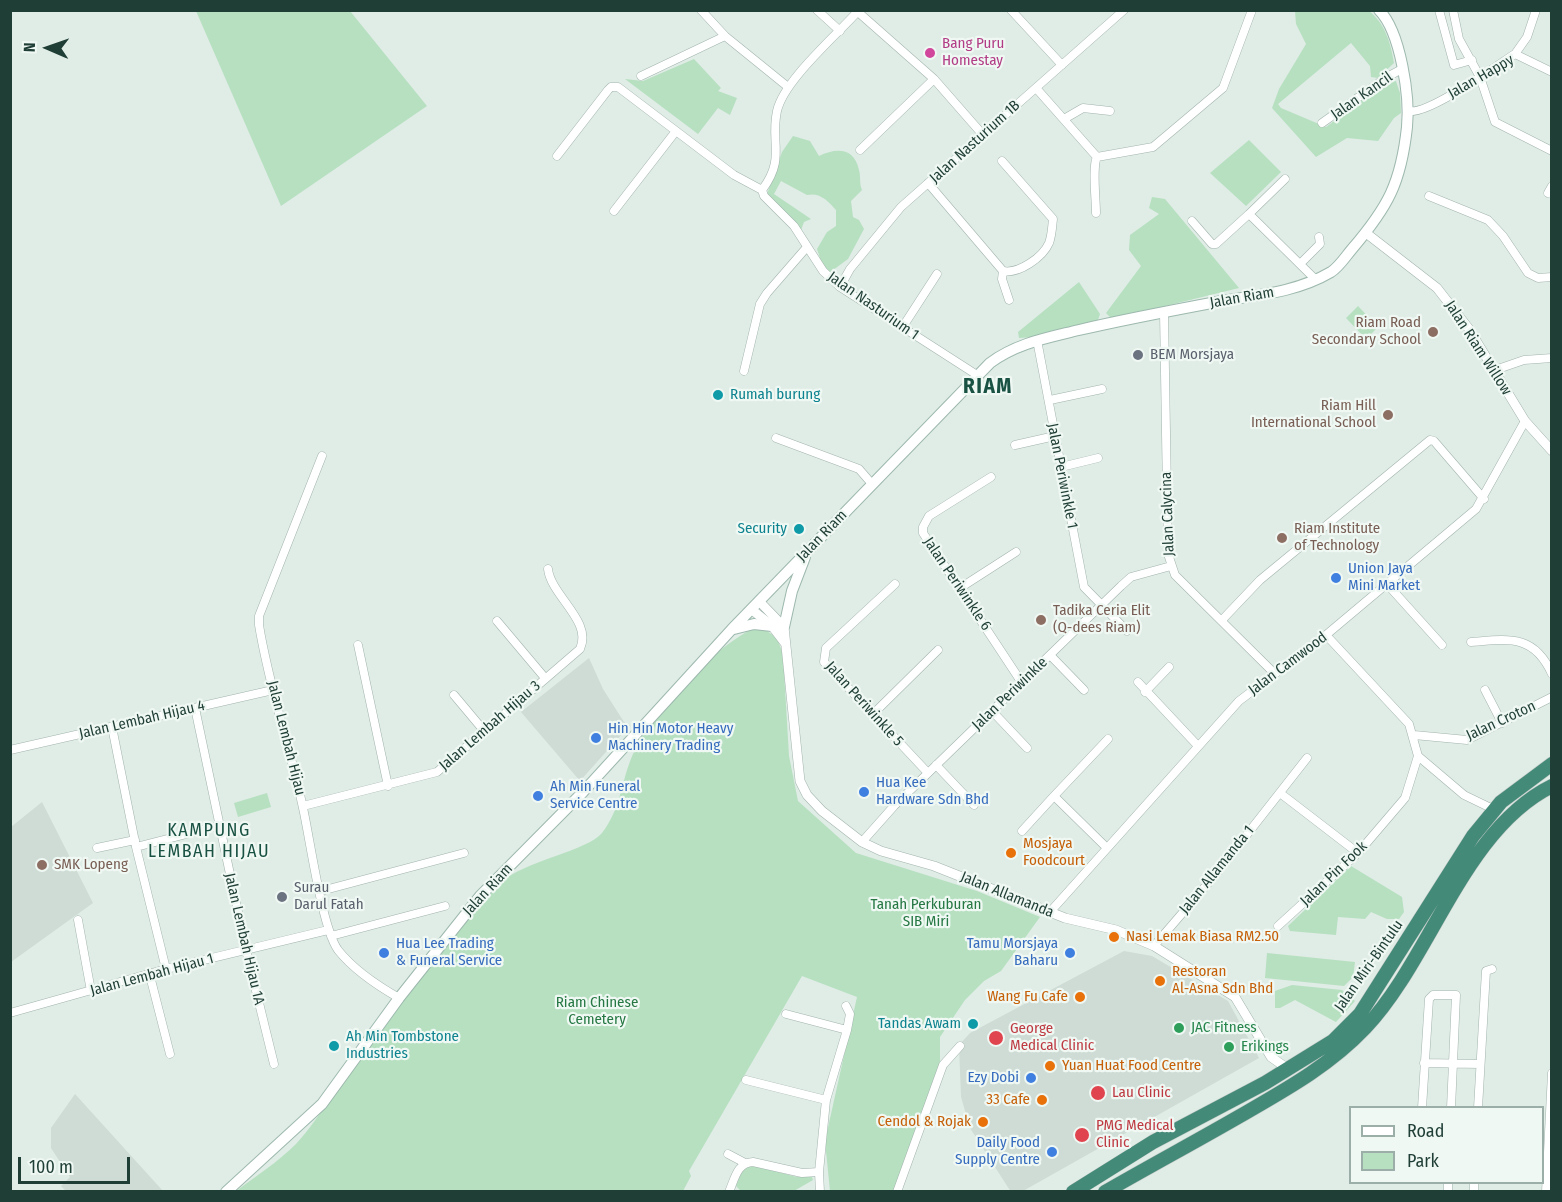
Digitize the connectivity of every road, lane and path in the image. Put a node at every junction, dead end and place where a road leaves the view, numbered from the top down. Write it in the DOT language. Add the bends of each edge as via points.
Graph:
graph roads {
  1 [pos="701,10"];
  2 [pos="817,10"];
  3 [pos="1011,10"];
  4 [pos="1124,10"];
  5 [pos="1252,10"];
  6 [pos="1379,10"];
  7 [pos="1439,10"];
  8 [pos="1453,10"];
  9 [pos="1536,10"];
  10 [pos="858,11"];
  11 [pos="840,31"];
  12 [pos="725,36"];
  13 [pos="1515,54"];
  14 [pos="1472,60"];
  15 [pos="1062,65"];
  16 [pos="1402,69"];
  17 [pos="1551,72"];
  18 [pos="641,76"];
  19 [pos="1480,77"];
  20 [pos="934,79"];
  21 [pos="788,87"];
  22 [pos="1036,88"];
  23 [pos="1110,111"];
  24 [pos="1409,111"];
  25 [pos="1064,119"];
  26 [pos="1322,123"];
  27 [pos="676,131"];
  28 [pos="983,135"];
  29 [pos="860,150"];
  30 [pos="1551,151"];
  31 [pos="557,156"];
  32 [pos="1097,157"];
  33 [pos="1002,161"];
  34 [pos="1285,179"];
  35 [pos="928,183"];
  36 [pos="762,190"];
  37 [pos="1429,196"];
  38 [pos="614,211"];
  39 [pos="1096,213"];
  40 [pos="1249,214"];
  41 [pos="1191,221"];
  42 [pos="1366,233"];
  43 [pos="1319,237"];
  44 [pos="807,247"];
  45 [pos="1299,264"];
  46 [pos="1003,271"];
  47 [pos="937,274"];
  48 [pos="1551,277"];
  49 [pos="1316,280"];
  50 [pos="840,287"];
  51 [pos="1009,300"];
  52 [pos="1164,312"];
  53 [pos="902,328"];
  54 [pos="1037,340"];
  55 [pos="1551,358"];
  56 [pos="1495,370"];
  57 [pos="744,371"];
  58 [pos="977,375"];
  59 [pos="1102,389"];
  60 [pos="1050,400"];
  61 [pos="1525,421"];
  62 [pos="1055,436"];
  63 [pos="776,438"];
  64 [pos="1015,445"];
  65 [pos="1551,451"];
  66 [pos="322,456"];
  67 [pos="1098,458"];
  68 [pos="1061,466"];
  69 [pos="991,477"];
  70 [pos="872,484"];
  71 [pos="1484,499"];
  72 [pos="807,551"];
  73 [pos="1016,552"];
  74 [pos="1170,566"];
  75 [pos="548,569"];
  76 [pos="895,584"];
  77 [pos="1387,584"];
  78 [pos="960,588"];
  79 [pos="1103,604"];
  80 [pos="755,605"];
  81 [pos="1221,620"];
  82 [pos="497,621"];
  83 [pos="772,626"];
  84 [pos="784,627"];
  85 [pos="732,629"];
  86 [pos="1127,631"];
  87 [pos="1326,635"];
  88 [pos="1471,642"];
  89 [pos="358,645"];
  90 [pos="787,645"];
  91 [pos="1442,645"];
  92 [pos="938,650"];
  93 [pos="1050,656"];
  94 [pos="1169,666"];
  95 [pos="1274,673"];
  96 [pos="1551,674"];
  97 [pos="545,678"];
  98 [pos="1138,682"];
  99 [pos="1022,683"];
  100 [pos="273,690"];
  101 [pos="1084,690"];
  102 [pos="1485,690"];
  103 [pos="1144,692"];
  104 [pos="454,694"];
  105 [pos="1551,697"];
  106 [pos="195,708"];
  107 [pos="992,711"];
  108 [pos="872,716"];
  109 [pos="1502,723"];
  110 [pos="112,727"];
  111 [pos="485,732"];
  112 [pos="1414,735"];
  113 [pos="1108,739"];
  114 [pos="1198,746"];
  115 [pos="1027,748"];
  116 [pos="10,750"];
  117 [pos="1418,756"];
  118 [pos="1307,758"];
  119 [pos="1551,764"];
  120 [pos="936,765"];
  121 [pos="928,773"];
  122 [pos="388,786"];
  123 [pos="1551,786"];
  124 [pos="1280,793"];
  125 [pos="1054,796"];
  126 [pos="974,805"];
  127 [pos="303,806"];
  128 [pos="1495,810"];
  129 [pos="218,826"];
  130 [pos="1022,831"];
  131 [pos="862,842"];
  132 [pos="135,844"];
  133 [pos="97,848"];
  134 [pos="1107,848"];
  135 [pos="464,853"];
  136 [pos="1358,853"];
  137 [pos="321,891"];
  138 [pos="445,906"];
  139 [pos="1050,912"];
  140 [pos="78,920"];
  141 [pos="1278,926"];
  142 [pos="330,933"];
  143 [pos="1154,946"];
  144 [pos="246,950"];
  145 [pos="166,969"];
  146 [pos="1492,969"];
  147 [pos="150,976"];
  148 [pos="91,991"];
  149 [pos="399,998"];
  150 [pos="846,1006"];
  151 [pos="10,1013"];
  152 [pos="786,1014"];
  153 [pos="847,1030"];
  154 [pos="960,1046"];
  155 [pos="170,1054"];
  156 [pos="1271,1057"];
  157 [pos="1424,1063"];
  158 [pos="274,1064"];
  159 [pos="1453,1064"];
  160 [pos="1480,1064"];
  161 [pos="1288,1069"];
  162 [pos="1551,1073"];
  163 [pos="746,1080"];
  164 [pos="1270,1080"];
  165 [pos="826,1100"];
  166 [pos="1422,1106"];
  167 [pos="1451,1106"];
  168 [pos="1478,1106"];
  169 [pos="728,1154"];
  170 [pos="1160,1161"];
  171 [pos="745,1162"];
  172 [pos="1547,1171"];
  173 [pos="819,1172"];
  174 [pos="1107,1172"];
  175 [pos="225,1191"];
  176 [pos="729,1191"];
  177 [pos="820,1191"];
  178 [pos="897,1191"];
  179 [pos="1073,1191"];
  180 [pos="1105,1191"];
  181 [pos="1546,1191"];
  1 -- 12 [label="street"];
  2 -- 11 [label="street"];
  3 -- 15 [label="street"];
  4 -- 15 [label="street, Jalan Nasturium 1B"];
  5 -- 32 [label="street" via="1222,88 1153,147"];
  6 -- 16 [label="main road, Jalan Riam" via="1391,27"];
  7 -- 14 [label="street" via="1454,65"];
  8 -- 14 [label="street" via="1459,39"];
  9 -- 13 [label="street" via="1527,37"];
  10 -- 11 [label="street"];
  10 -- 20 [label="street"];
  11 -- 21 [label="street"];
  12 -- 18 [label="street"];
  12 -- 21 [label="street"];
  13 -- 17 [label="street, Jalan Happy"];
  13 -- 19 [label="street, Jalan Happy"];
  14 -- 19 [label="street"];
  15 -- 22 [label="street, Jalan Nasturium 1B"];
  16 -- 24 [label="main road, Jalan Riam"];
  16 -- 26 [label="street, Jalan Kancil"];
  19 -- 24 [label="street, Jalan Happy" via="1435,104"];
  19 -- 30 [label="street" via="1495,122"];
  20 -- 28 [label="street"];
  20 -- 29 [label="street"];
  21 -- 36 [label="street" via="777,109 778,156 771,179"];
  22 -- 25 [label="street"];
  22 -- 28 [label="street, Jalan Nasturium 1B"];
  23 -- 25 [label="street" via="1083,108"];
  24 -- 42 [label="main road, Jalan Riam" via="1398,181"];
  25 -- 32 [label="street"];
  27 -- 31 [label="street, Jalan Nasturium 1" via="618,87 611,87"];
  27 -- 36 [label="street, Jalan Nasturium 1" via="734,175"];
  27 -- 38 [label="street"];
  28 -- 35 [label="street, Jalan Nasturium 1B"];
  32 -- 39 [label="street"];
  33 -- 46 [label="street" via="1053,219 1049,245 1026,266"];
  34 -- 40 [label="street"];
  35 -- 46 [label="street"];
  35 -- 50 [label="street, Jalan Nasturium 1B" via="894,216"];
  36 -- 44 [label="street, Jalan Nasturium 1"];
  37 -- 48 [label="street" via="1488,220 1528,273 1538,278"];
  40 -- 41 [label="street" via="1216,244"];
  40 -- 45 [label="street"];
  42 -- 49 [label="main road, Jalan Riam" via="1334,271"];
  42 -- 56 [label="street, Jalan Riam Willow" via="1437,288"];
  43 -- 45 [label="street" via="1320,244"];
  44 -- 50 [label="street, Jalan Nasturium 1"];
  44 -- 57 [label="street" via="760,304"];
  45 -- 49 [label="street"];
  46 -- 51 [label="street"];
  47 -- 53 [label="street"];
  49 -- 52 [label="main road, Jalan Riam" via="1279,292"];
  50 -- 53 [label="street, Jalan Nasturium 1"];
  52 -- 54 [label="main road, Jalan Riam"];
  52 -- 74 [label="street, Jalan Calycina"];
  53 -- 58 [label="street, Jalan Nasturium 1"];
  54 -- 58 [label="main road, Jalan Riam" via="1004,352"];
  54 -- 60 [label="street, Jalan Periwinkle 1"];
  55 -- 56 [label="street" via="1524,360"];
  56 -- 61 [label="street, Jalan Riam Willow"];
  58 -- 70 [label="main road, Jalan Riam"];
  59 -- 60 [label="street"];
  60 -- 62 [label="street, Jalan Periwinkle 1"];
  61 -- 65 [label="street, Jalan Riam Willow"];
  61 -- 71 [label="street, Jalan Camwood"];
  62 -- 64 [label="street"];
  62 -- 68 [label="street, Jalan Periwinkle 1"];
  63 -- 70 [label="street" via="859,469"];
  66 -- 100 [label="street, Jalan Lembah Hijau" via="259,616"];
  67 -- 68 [label="street"];
  68 -- 79 [label="street, Jalan Periwinkle 1" via="1084,587"];
  69 -- 78 [label="street, Jalan Periwinkle 6" via="929,516 923,527 923,533"];
  70 -- 72 [label="main road, Jalan Riam"];
  71 -- 77 [label="street, Jalan Camwood"];
  71 -- 81 [label="street" via="1430,440 1260,580"];
  72 -- 80 [label="main road, Jalan Riam"];
  72 -- 84 [label="main road"];
  73 -- 78 [label="street"];
  74 -- 79 [label="street, Jalan Periwinkle" via="1131,577"];
  74 -- 81 [label="street, Jalan Calycina"];
  75 -- 97 [label="street, Jalan Lembah Hijau 3" via="549,579 578,623 583,644"];
  76 -- 108 [label="street, Jalan Periwinkle 5" via="824,652 826,667"];
  77 -- 87 [label="street, Jalan Camwood"];
  77 -- 91 [label="street"];
  78 -- 99 [label="street, Jalan Periwinkle 6"];
  79 -- 86 [label="street, Jalan Periwinkle 1"];
  79 -- 93 [label="street, Jalan Periwinkle"];
  80 -- 83 [label="street"];
  80 -- 84 [label="street"];
  80 -- 85 [label="main road, Jalan Riam"];
  81 -- 95 [label="street, Jalan Calycina"];
  82 -- 97 [label="street"];
  83 -- 85 [label="main road" via="754,624"];
  83 -- 90 [label="street"];
  84 -- 90 [label="street, Jalan Allamanda"];
  85 -- 149 [label="main road, Jalan Riam" via="578,797 480,896"];
  87 -- 95 [label="street, Jalan Camwood"];
  87 -- 112 [label="street, Jalan Pin Fook" via="1409,724"];
  88 -- 96 [label="street" via="1521,640 1542,656"];
  89 -- 122 [label="street"];
  90 -- 131 [label="street, Jalan Allamanda" via="800,781 807,795"];
  92 -- 108 [label="street"];
  93 -- 99 [label="street, Jalan Periwinkle"];
  93 -- 101 [label="street"];
  94 -- 103 [label="street"];
  95 -- 114 [label="street, Jalan Camwood" via="1239,701"];
  97 -- 111 [label="street, Jalan Lembah Hijau 3"];
  98 -- 103 [label="street"];
  99 -- 107 [label="street, Jalan Periwinkle"];
  100 -- 106 [label="street, Jalan Lembah Hijau 4"];
  100 -- 127 [label="street, Jalan Lembah Hijau"];
  102 -- 109 [label="street"];
  103 -- 114 [label="street"];
  104 -- 111 [label="street"];
  105 -- 109 [label="street, Jalan Croton"];
  106 -- 110 [label="street, Jalan Lembah Hijau 4"];
  106 -- 129 [label="street, Jalan Lembah Hijau 1A"];
  107 -- 115 [label="street"];
  107 -- 120 [label="street, Jalan Periwinkle"];
  108 -- 121 [label="street, Jalan Periwinkle 5"];
  109 -- 112 [label="street, Jalan Croton" via="1467,740"];
  110 -- 116 [label="street, Jalan Lembah Hijau 4"];
  110 -- 132 [label="street"];
  111 -- 122 [label="street, Jalan Lembah Hijau 3" via="437,772"];
  112 -- 117 [label="street, Jalan Pin Fook"];
  113 -- 125 [label="street"];
  114 -- 134 [label="street, Jalan Camwood"];
  117 -- 128 [label="street" via="1464,795"];
  117 -- 136 [label="street, Jalan Pin Fook" via="1405,798"];
  118 -- 124 [label="street, Jalan Allamanda 1"];
  119 -- 128 [label="highway, Jalan Miri-Bintulu"];
  120 -- 121 [label="street, Jalan Periwinkle"];
  120 -- 126 [label="street"];
  121 -- 131 [label="street, Jalan Periwinkle" via="875,824"];
  122 -- 127 [label="street, Jalan Lembah Hijau 3"];
  123 -- 170 [label="highway, Jalan Miri-Bintulu" via="1515,811 1488,840 1388,998 1342,1050 1304,1078"];
  124 -- 136 [label="street"];
  124 -- 143 [label="street, Jalan Allamanda 1"];
  125 -- 130 [label="street"];
  125 -- 134 [label="street"];
  127 -- 137 [label="street, Jalan Lembah Hijau"];
  128 -- 161 [label="highway, Jalan Miri-Bintulu" via="1473,836 1360,1014 1333,1041"];
  129 -- 132 [label="street"];
  129 -- 144 [label="street, Jalan Lembah Hijau 1A"];
  131 -- 139 [label="street, Jalan Allamanda"];
  132 -- 133 [label="street"];
  132 -- 145 [label="street"];
  134 -- 139 [label="street, Jalan Camwood"];
  135 -- 137 [label="street"];
  136 -- 141 [label="street, Jalan Pin Fook"];
  137 -- 142 [label="street, Jalan Lembah Hijau"];
  138 -- 142 [label="street, Jalan Lembah Hijau 1"];
  139 -- 143 [label="street, Jalan Allamanda" via="1116,930"];
  140 -- 148 [label="street"];
  142 -- 144 [label="street, Jalan Lembah Hijau 1"];
  142 -- 149 [label="street, Jalan Lembah Hijau" via="347,958"];
  143 -- 156 [label="street, Jalan Allamanda" via="1235,997"];
  144 -- 145 [label="street, Jalan Lembah Hijau 1"];
  144 -- 158 [label="street, Jalan Lembah Hijau 1A"];
  145 -- 147 [label="street, Jalan Lembah Hijau 1"];
  146 -- 160 [label="street" via="1486,971"];
  147 -- 148 [label="street, Jalan Lembah Hijau 1"];
  147 -- 155 [label="street"];
  148 -- 151 [label="street, Jalan Lembah Hijau 1"];
  149 -- 175 [label="main road, Jalan Riam" via="306,1122"];
  150 -- 153 [label="street" via="850,1014"];
  152 -- 153 [label="street"];
  153 -- 165 [label="street"];
  154 -- 178 [label="street" via="943,1065"];
  156 -- 161 [label="street, Jalan Allamanda"];
  156 -- 164 [label="street"];
  157 -- 159 [label="street"];
  157 -- 159 [label="street" via="1429,999 1456,995"];
  157 -- 166 [label="street"];
  159 -- 160 [label="street"];
  159 -- 167 [label="street"];
  160 -- 168 [label="street"];
  161 -- 164 [label="highway, Jalan Miri-Bintulu"];
  162 -- 172 [label="street"];
  163 -- 165 [label="street"];
  164 -- 174 [label="highway, Jalan Miri-Bintulu" via="1153,1142"];
  165 -- 173 [label="street"];
  169 -- 171 [label="street"];
  170 -- 174 [label="highway" via="1149,1155"];
  170 -- 180 [label="highway, Jalan Miri-Bintulu"];
  171 -- 173 [label="street" via="802,1173"];
  171 -- 176 [label="street"];
  172 -- 181 [label="street"];
  173 -- 177 [label="street"];
  174 -- 179 [label="highway, Jalan Miri-Bintulu"];
}
